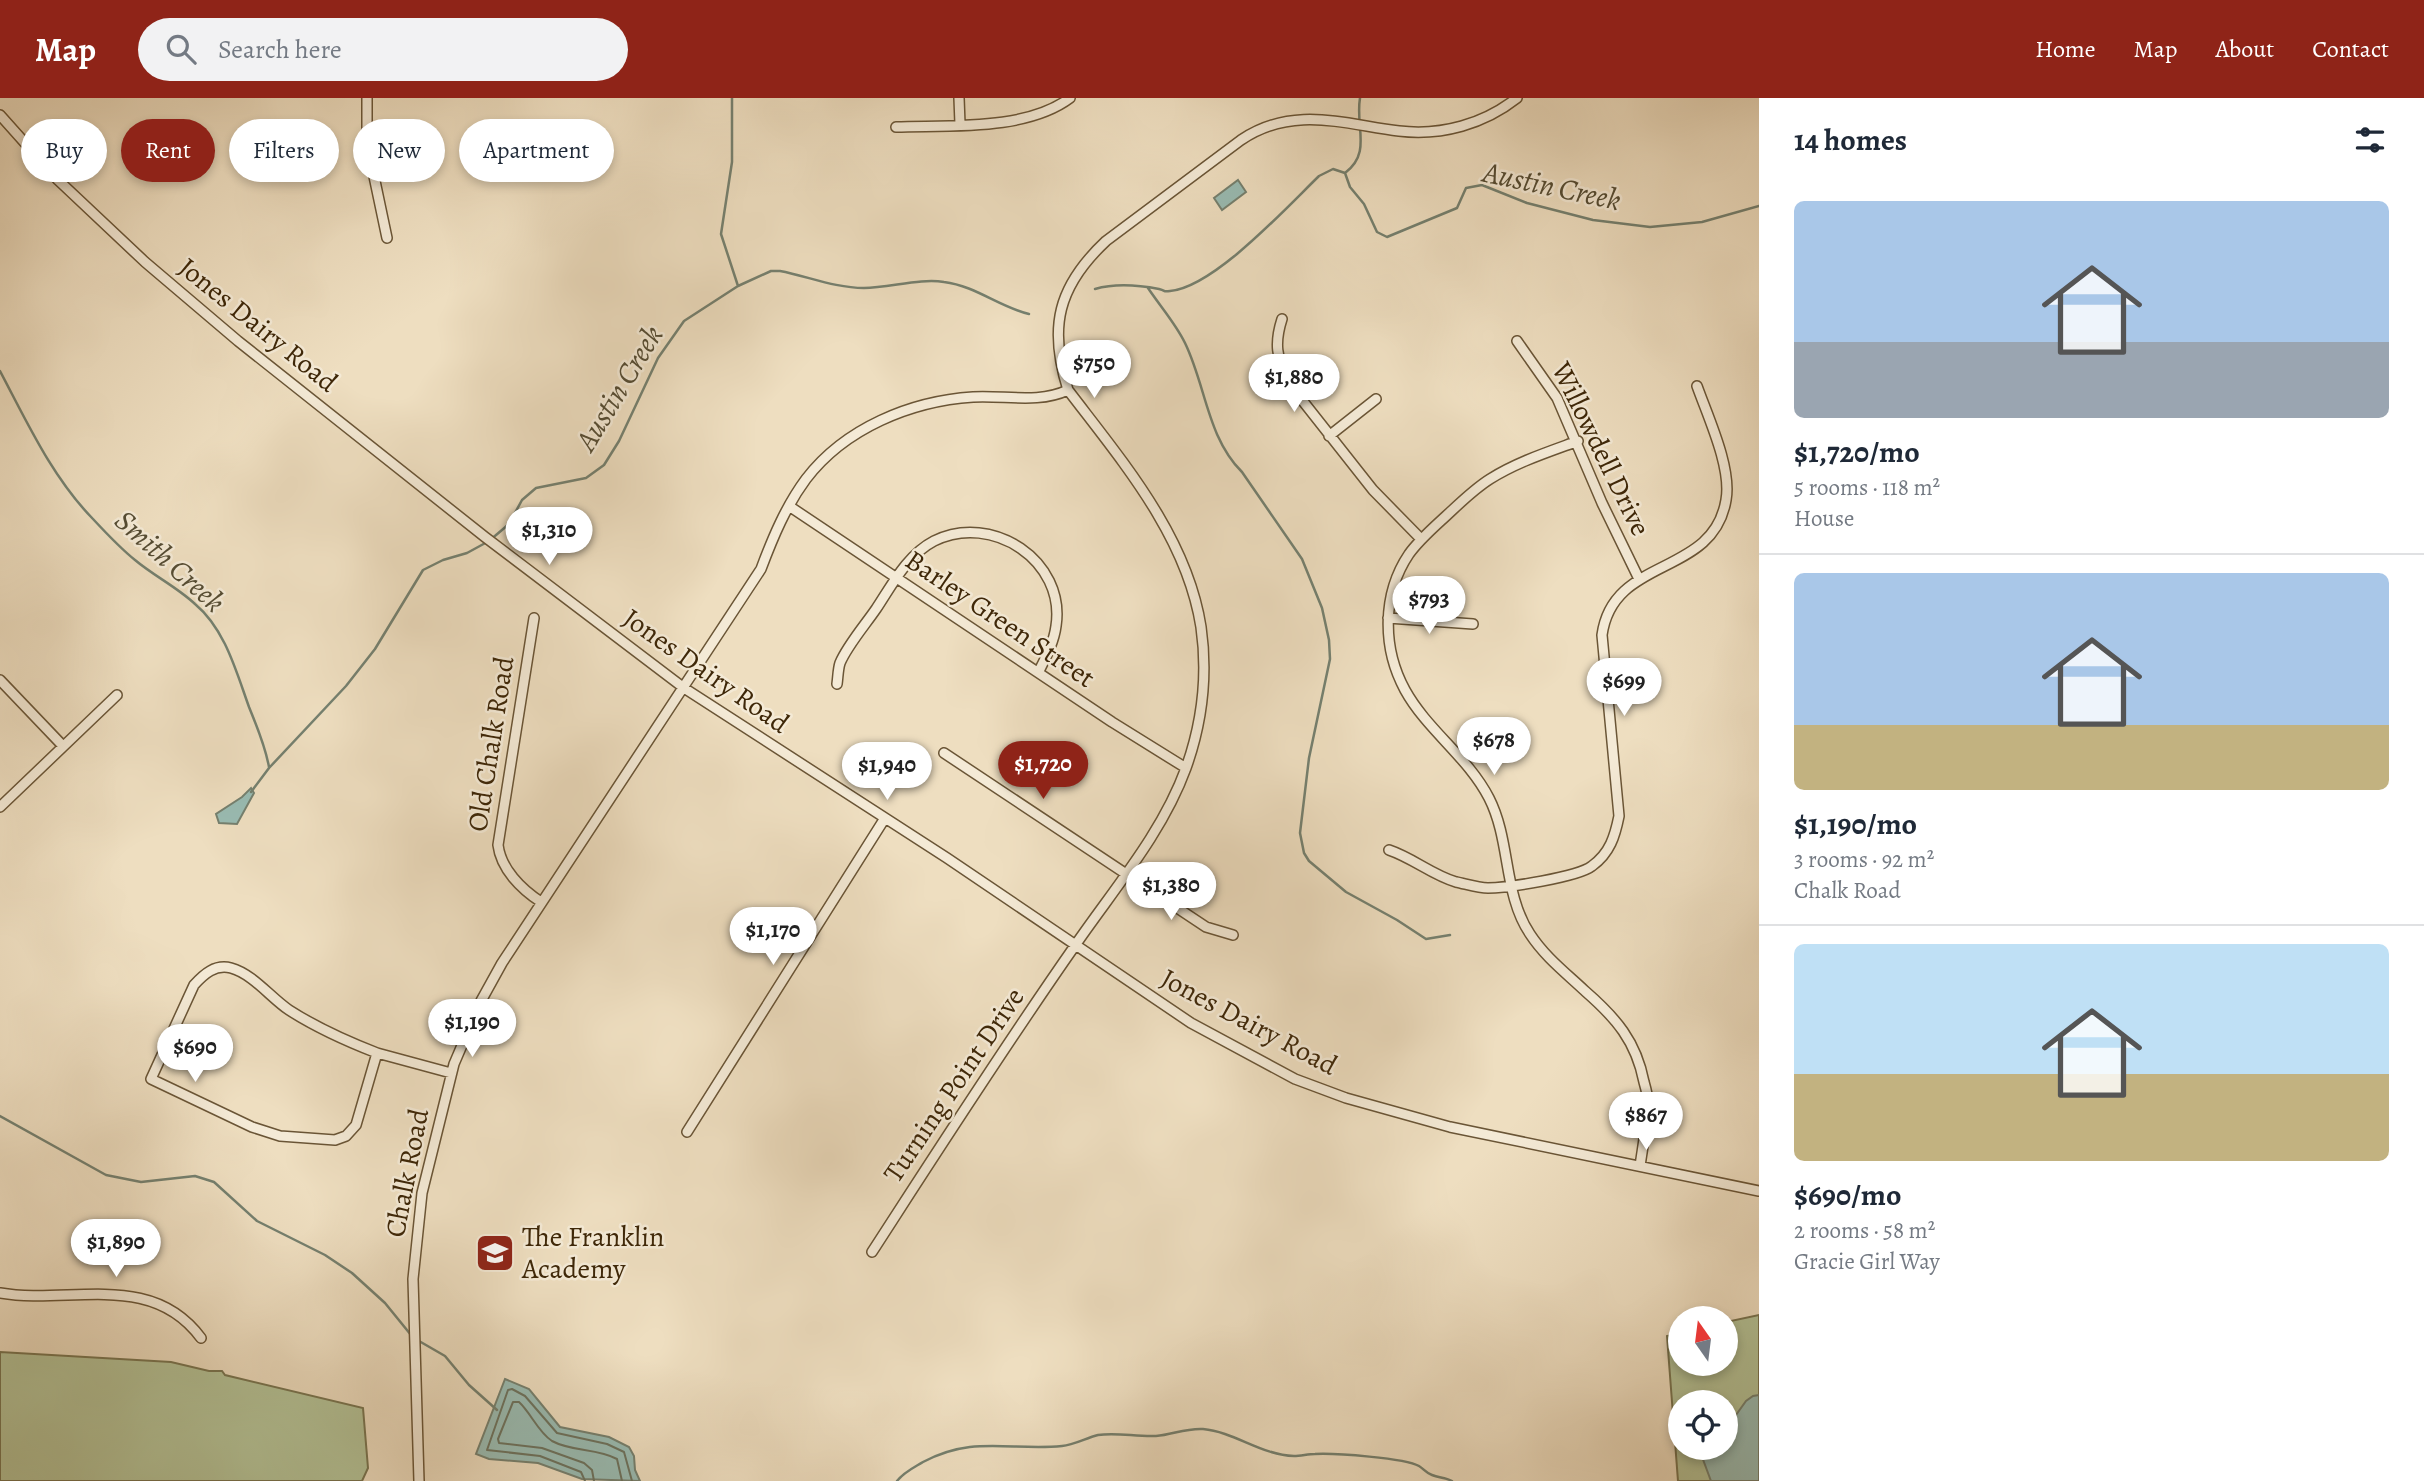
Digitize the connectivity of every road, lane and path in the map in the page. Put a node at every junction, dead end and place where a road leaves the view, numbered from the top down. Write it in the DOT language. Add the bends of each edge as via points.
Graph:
graph roads {
  1 [pos="367,98"];
  2 [pos="959,98"];
  3 [pos="1070,98"];
  4 [pos="1517,98"];
  5 [pos="0,115"];
  6 [pos="960,124"];
  7 [pos="896,127"];
  8 [pos="387,238"];
  9 [pos="1282,319"];
  10 [pos="1517,341"];
  11 [pos="1697,386"];
  12 [pos="1068,390"];
  13 [pos="1376,399"];
  14 [pos="1329,436"];
  15 [pos="1578,441"];
  16 [pos="789,506"];
  17 [pos="1421,539"];
  18 [pos="897,577"];
  19 [pos="1639,579"];
  20 [pos="534,618"];
  21 [pos="1388,618"];
  22 [pos="1473,624"];
  23 [pos="1039,671"];
  24 [pos="0,680"];
  25 [pos="837,684"];
  26 [pos="684,688"];
  27 [pos="117,695"];
  28 [pos="63,746"];
  29 [pos="944,753"];
  30 [pos="1186,768"];
  31 [pos="0,807"];
  32 [pos="885,818"];
  33 [pos="1389,850"];
  34 [pos="1125,874"];
  35 [pos="1512,886"];
  36 [pos="541,902"];
  37 [pos="1233,934"];
  38 [pos="1075,945"];
  39 [pos="377,1053"];
  40 [pos="451,1073"];
  41 [pos="687,1132"];
  42 [pos="1640,1166"];
  43 [pos="1759,1191"];
  44 [pos="872,1252"];
  45 [pos="0,1293"];
  46 [pos="201,1338"];
  47 [pos="419,1481"];
  1 -- 8 [label="street" via="367,143"];
  2 -- 6 [label="street"];
  3 -- 6 [label="street" via="1022,120"];
  4 -- 12 [label="street" via="1486,117 1451,129 1401,131 1306,118 1284,120 1249,134 1116,232 1087,260 1070,285 1059,319 1057,349"];
  5 -- 26 [label="street, Jones Dairy Road" via="58,180 238,341"];
  6 -- 7 [label="street"];
  9 -- 14 [label="street" via="1276,339 1287,381"];
  10 -- 15 [label="street, Willowdell Drive" via="1558,398"];
  11 -- 19 [label="street" via="1726,474 1727,500 1708,537 1690,554"];
  12 -- 16 [label="street, Chalk Road" via="1035,398 950,398 902,410 865,428 830,454 807,477"];
  12 -- 30 [label="street, Turning Point Drive" via="1154,507 1192,591 1201,627 1205,680"];
  13 -- 14 [label="street"];
  14 -- 17 [label="street"];
  15 -- 17 [label="street" via="1492,478"];
  15 -- 19 [label="street, Willowdell Drive"];
  16 -- 18 [label="street, Barley Green Street"];
  16 -- 26 [label="street, Chalk Road" via="761,569"];
  17 -- 21 [label="street" via="1397,579"];
  18 -- 23 [label="street, Barley Green Street"];
  18 -- 23 [label="street" via="918,552 951,535 982,533 1021,547 1046,575 1057,606 1057,626"];
  18 -- 25 [label="street" via="840,663"];
  19 -- 35 [label="street" via="1612,603 1602,635 1619,816 1612,844 1591,868"];
  20 -- 36 [label="street, Old Chalk Road" via="498,845 499,859 508,872"];
  21 -- 22 [label="street"];
  21 -- 35 [label="street" via="1392,657 1406,692 1470,768 1490,800"];
  23 -- 30 [label="street, Barley Green Street"];
  24 -- 28 [label="street"];
  26 -- 32 [label="street, Jones Dairy Road"];
  26 -- 36 [label="street, Chalk Road"];
  27 -- 28 [label="street"];
  28 -- 31 [label="street"];
  29 -- 34 [label="street"];
  30 -- 34 [label="street, Turning Point Drive" via="1161,821"];
  32 -- 38 [label="street, Jones Dairy Road"];
  32 -- 41 [label="street"];
  33 -- 35 [label="street" via="1451,880 1485,888"];
  34 -- 37 [label="street" via="1206,927"];
  34 -- 38 [label="street, Turning Point Drive"];
  35 -- 42 [label="street" via="1520,918 1531,935 1549,958 1612,1014 1627,1035 1648,1100"];
  36 -- 40 [label="street, Chalk Road" via="481,1001"];
  38 -- 42 [label="street, Jones Dairy Road" via="1191,1023 1295,1079 1450,1127"];
  38 -- 44 [label="street, Turning Point Drive"];
  39 -- 39 [label="street" via="356,1125 335,1140 280,1136 252,1127 151,1079 194,985 205,973 220,968 242,974 314,1026"];
  39 -- 40 [label="street"];
  40 -- 47 [label="street, Chalk Road" via="422,1193 414,1256"];
  42 -- 43 [label="street, Jones Dairy Road"];
  45 -- 46 [label="street" via="132,1296 179,1315"];
}
